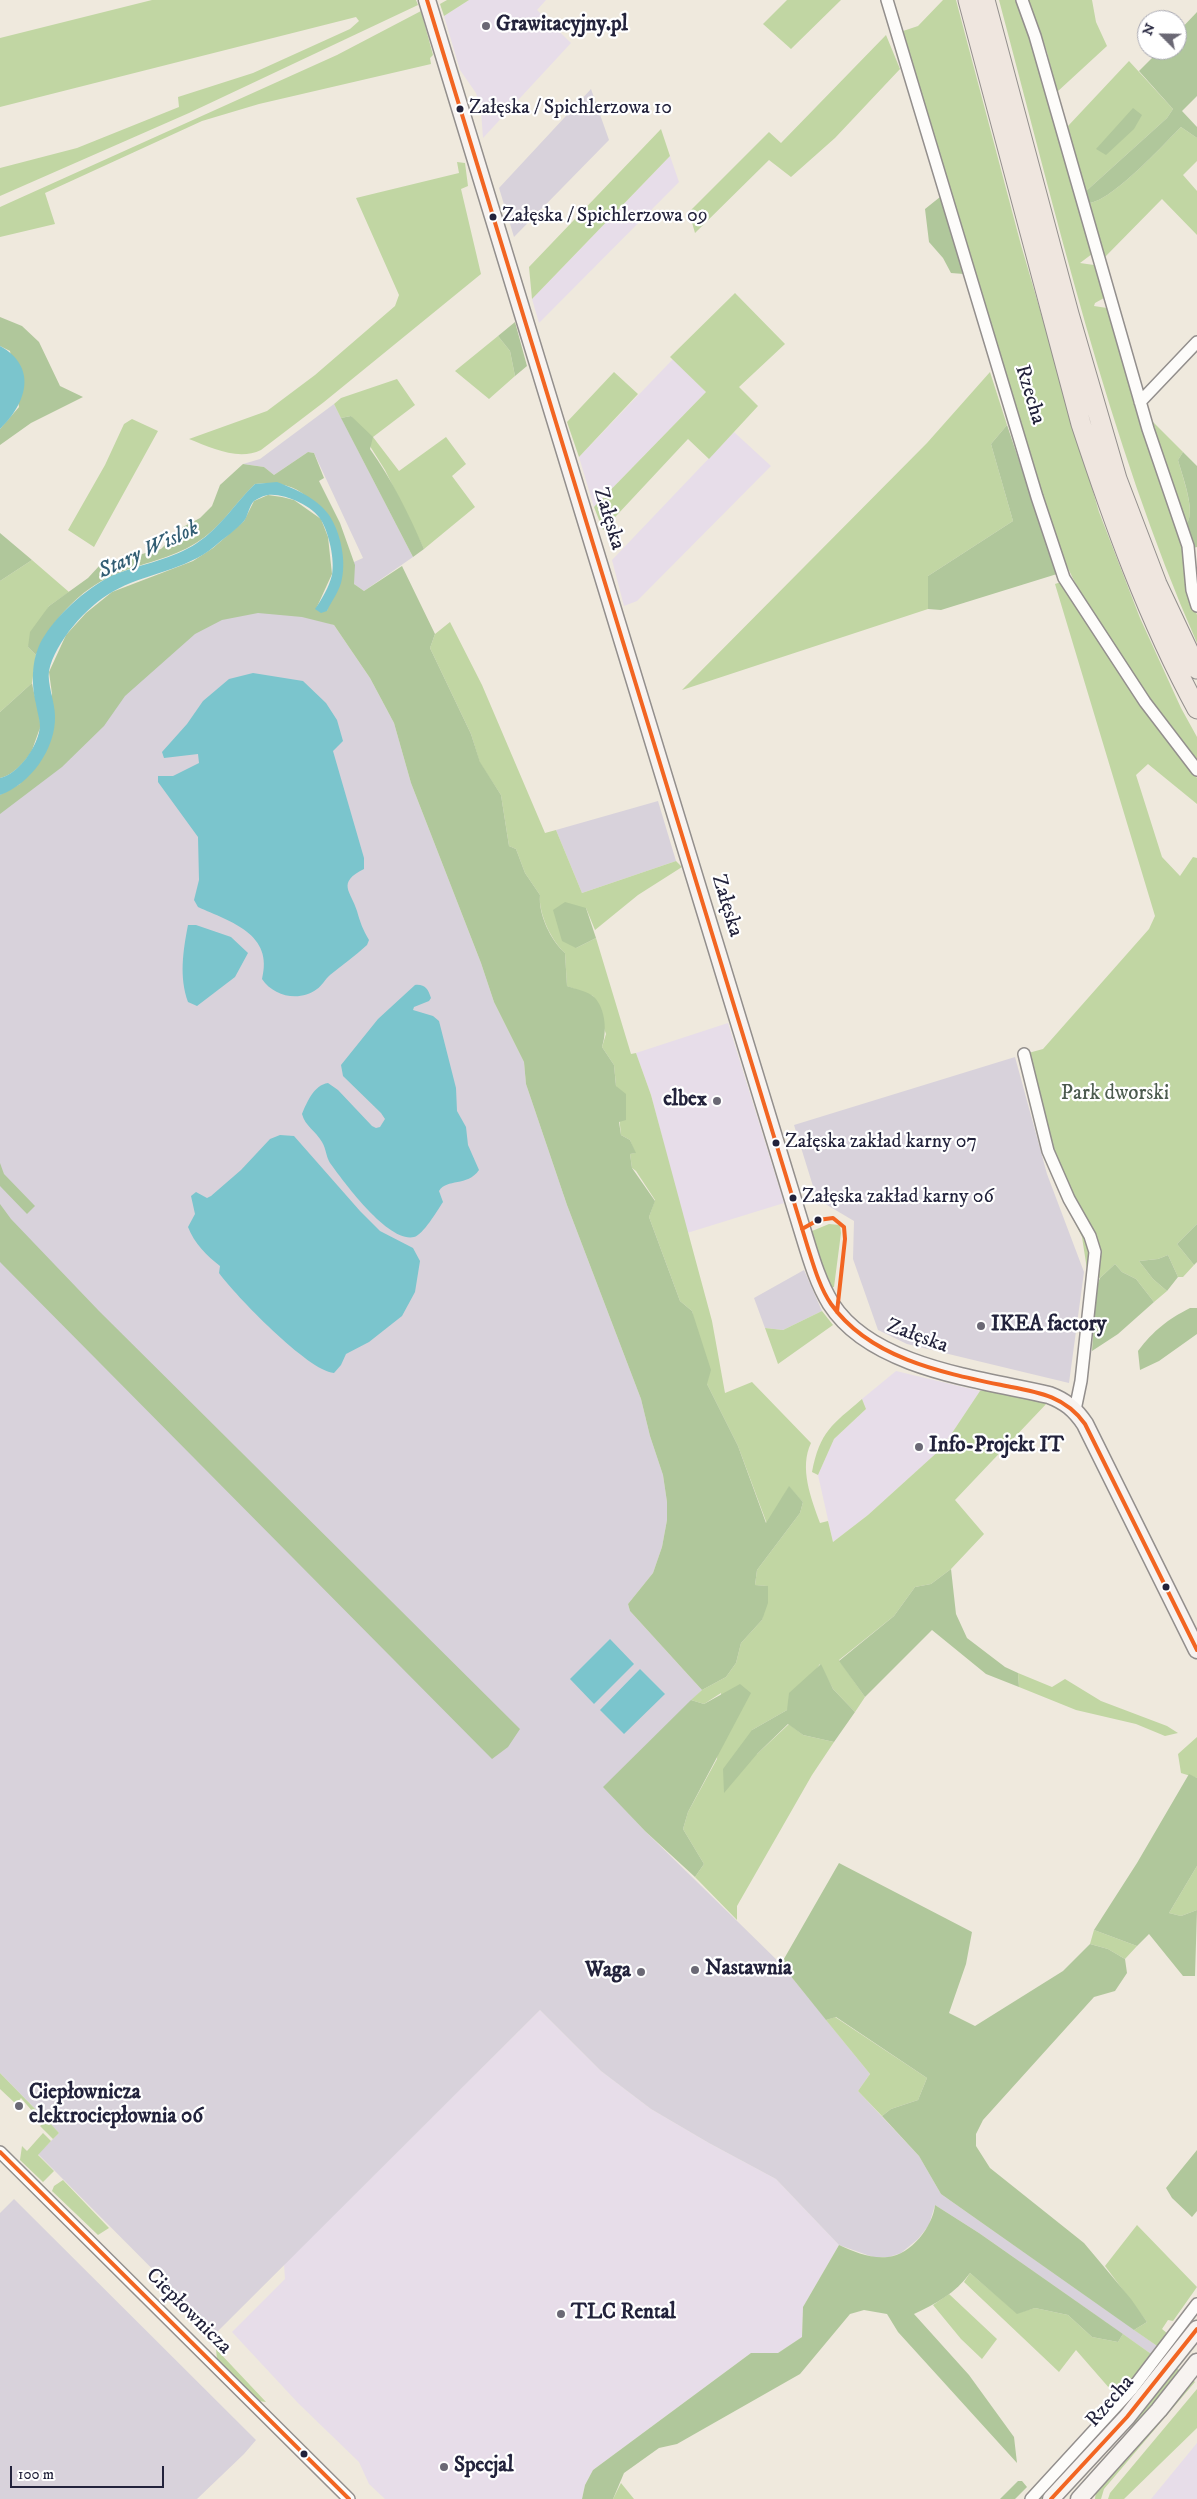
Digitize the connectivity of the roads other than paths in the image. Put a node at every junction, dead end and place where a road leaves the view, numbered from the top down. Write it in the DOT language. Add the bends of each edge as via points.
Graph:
graph roads {
  1 [pos="427,0"];
  2 [pos="887,0"];
  3 [pos="968,0"];
  4 [pos="985,0"];
  5 [pos="1022,0"];
  6 [pos="1197,342"];
  7 [pos="1140,402"];
  8 [pos="1197,606"];
  9 [pos="1197,669"];
  10 [pos="1197,709"];
  11 [pos="1197,770"];
  12 [pos="1024,1054"];
  13 [pos="1075,1410"];
  14 [pos="1197,1650"];
  15 [pos="0,2152"];
  16 [pos="1197,2304"];
  17 [pos="1197,2329"];
  18 [pos="1197,2362"];
  19 [pos="349,2499"];
  20 [pos="1031,2499"];
  21 [pos="1051,2499"];
  22 [pos="1079,2499"];
  1 -- 13 [label="street, Załęska" via="821,1285 844,1320 866,1340 888,1352 936,1369 1049,1395"];
  2 -- 11 [label="street, Rzecha" via="1064,578 1145,702"];
  3 -- 10 [label="main road" via="1081,424 1100,483 1143,596"];
  4 -- 9 [label="main road" via="1069,314 1118,479 1157,584"];
  5 -- 7 [label="street"];
  6 -- 7 [label="street"];
  7 -- 8 [label="street" via="1188,546 1192,590"];
  12 -- 13 [label="street" via="1048,1151 1095,1252"];
  13 -- 14 [label="street, Załęska"];
  15 -- 19 [label="street, Ciepłownicza"];
  16 -- 20 [label="street" via="1132,2389"];
  17 -- 21 [label="street, Rzecha" via="1127,2417"];
  18 -- 22 [label="street, Rzecha"];
}
